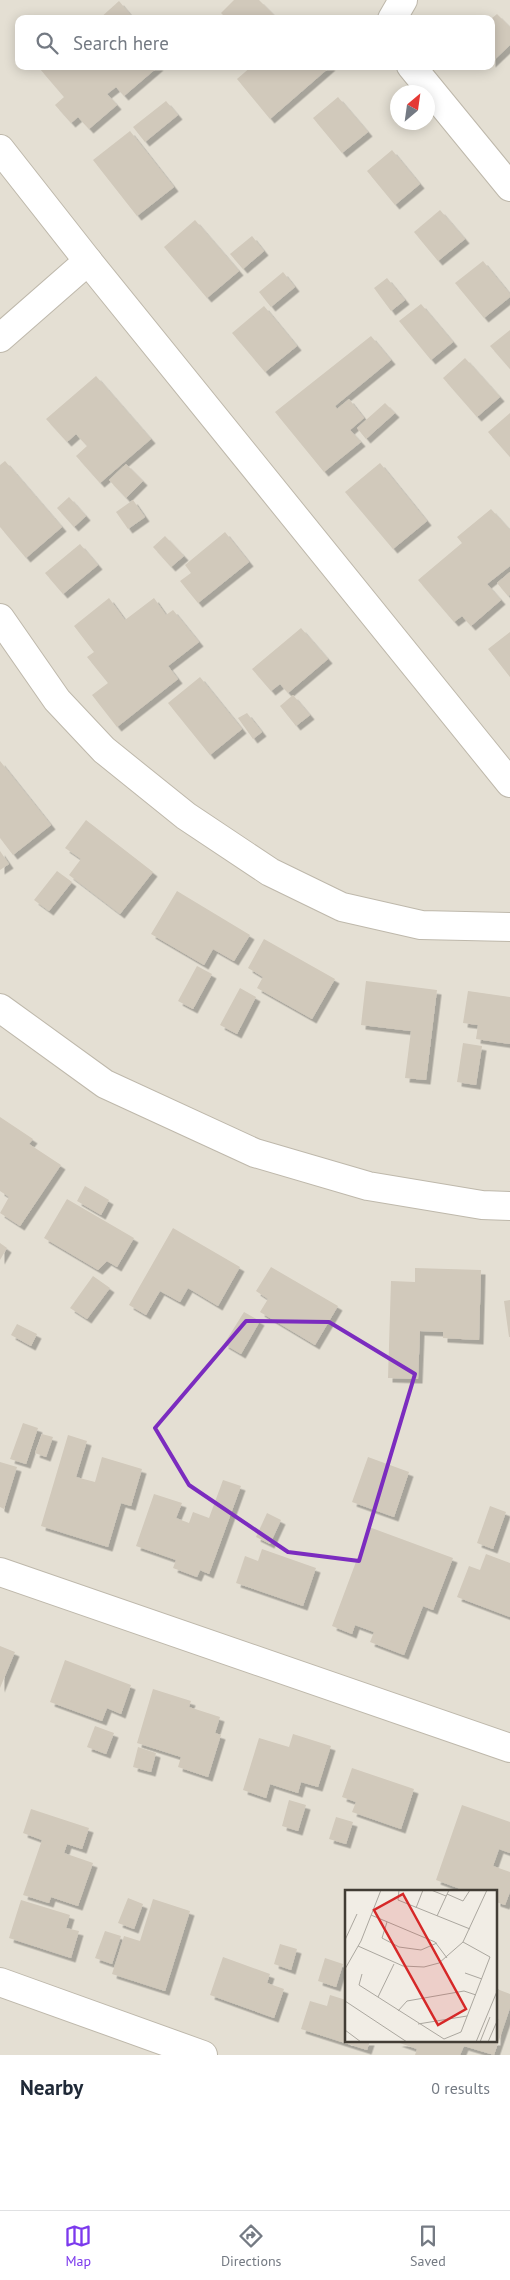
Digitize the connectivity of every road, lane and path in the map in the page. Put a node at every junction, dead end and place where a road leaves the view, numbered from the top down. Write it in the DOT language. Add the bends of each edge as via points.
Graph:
graph roads {
  1 [pos="403,0"];
  2 [pos="394,15"];
  3 [pos="414,70"];
  4 [pos="0,149"];
  5 [pos="510,187"];
  6 [pos="88,261"];
  7 [pos="0,338"];
  8 [pos="0,618"];
  9 [pos="510,783"];
  10 [pos="510,927"];
  11 [pos="0,1008"];
  12 [pos="510,1206"];
  13 [pos="0,1572"];
  14 [pos="510,1748"];
  15 [pos="0,1982"];
  16 [pos="203,2055"];
  1 -- 2 [label="street"];
  3 -- 5 [label="street"];
  4 -- 6 [label="street"];
  6 -- 7 [label="street"];
  6 -- 9 [label="street"];
  8 -- 10 [label="street" via="57,700 104,750 186,816 270,872 342,907 421,925"];
  11 -- 12 [label="street" via="106,1084 255,1153 368,1186 482,1205"];
  13 -- 14 [label="street"];
  15 -- 16 [label="street"];
}
